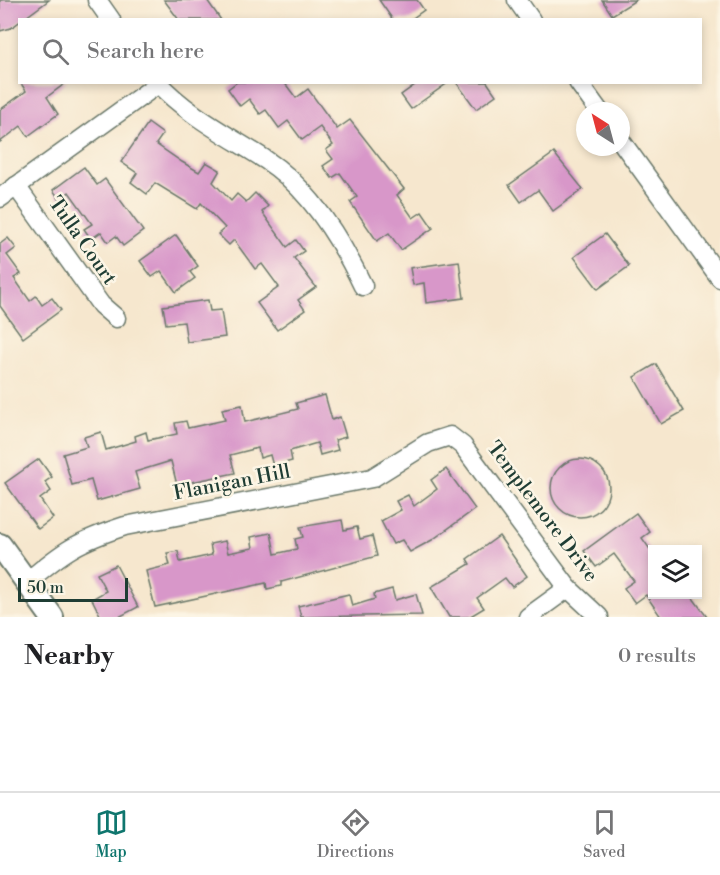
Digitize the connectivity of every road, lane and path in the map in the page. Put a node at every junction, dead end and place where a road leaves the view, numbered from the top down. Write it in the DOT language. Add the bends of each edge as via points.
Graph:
graph roads {
  1 [pos="97,0"];
  2 [pos="517,0"];
  3 [pos="110,18"];
  4 [pos="530,18"];
  5 [pos="157,84"];
  6 [pos="159,84"];
  7 [pos="579,84"];
  8 [pos="592,102"];
  9 [pos="630,153"];
  10 [pos="16,186"];
  11 [pos="0,198"];
  12 [pos="720,278"];
  13 [pos="363,286"];
  14 [pos="116,318"];
  15 [pos="450,436"];
  16 [pos="0,545"];
  17 [pos="27,582"];
  18 [pos="568,588"];
  19 [pos="52,617"];
  20 [pos="528,617"];
  21 [pos="599,617"];
  1 -- 3 [label="street"];
  2 -- 4 [label="street"];
  5 -- 10 [label="street"];
  6 -- 13 [label="street" via="202,120 286,175 347,252"];
  7 -- 8 [label="street"];
  9 -- 12 [label="street"];
  10 -- 11 [label="street"];
  10 -- 14 [label="street, Tulla Court" via="100,305"];
  15 -- 17 [label="street, Flanigan Hill" via="428,443 372,478 125,526 88,538 62,552"];
  15 -- 18 [label="street, Templemore Drive" via="463,446"];
  16 -- 17 [label="street"];
  17 -- 19 [label="street"];
  18 -- 20 [label="street"];
  18 -- 21 [label="street, Templemore Drive"];
}
